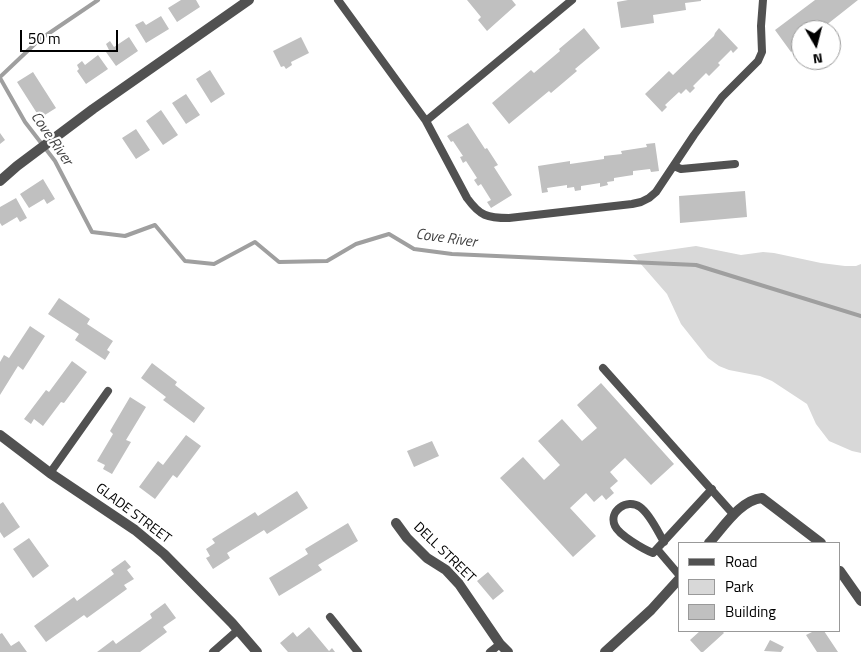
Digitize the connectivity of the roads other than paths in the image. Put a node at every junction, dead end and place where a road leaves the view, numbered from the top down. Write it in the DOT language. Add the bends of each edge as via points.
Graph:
graph roads {
  1 [pos="249,0"];
  2 [pos="338,0"];
  3 [pos="572,0"];
  4 [pos="763,0"];
  5 [pos="426,121"];
  6 [pos="735,164"];
  7 [pos="674,166"];
  8 [pos="0,181"];
  9 [pos="603,368"];
  10 [pos="108,391"];
  11 [pos="0,435"];
  12 [pos="50,473"];
  13 [pos="712,489"];
  14 [pos="734,515"];
  15 [pos="396,523"];
  16 [pos="664,542"];
  17 [pos="711,542"];
  18 [pos="820,542"];
  19 [pos="657,549"];
  20 [pos="841,572"];
  21 [pos="678,575"];
  22 [pos="678,579"];
  23 [pos="861,601"];
  24 [pos="330,617"];
  25 [pos="238,630"];
  26 [pos="500,644"];
  27 [pos="213,652"];
  28 [pos="257,652"];
  29 [pos="358,652"];
  30 [pos="490,652"];
  31 [pos="508,652"];
  32 [pos="604,652"];
  1 -- 8 [label="street" via="93,109"];
  2 -- 5 [label="lane"];
  3 -- 5 [label="lane"];
  4 -- 7 [label="lane" via="762,52 758,61 722,97"];
  5 -- 7 [label="lane" via="467,198 483,214 494,218 641,202 656,192"];
  6 -- 7 [label="lane"];
  9 -- 13 [label="lane"];
  10 -- 12 [label="lane"];
  11 -- 12 [label="street, GLADE STREET"];
  12 -- 25 [label="street, GLADE STREET" via="135,530 164,554"];
  13 -- 14 [label="lane"];
  13 -- 16 [label="lane"];
  14 -- 17 [label="street"];
  14 -- 18 [label="street" via="747,503 762,498"];
  15 -- 26 [label="street, DELL STREET" via="406,538 459,584"];
  16 -- 19 [label="lane"];
  16 -- 19 [label="lane" via="641,507 630,504 618,509 614,515 615,527 640,547 653,553"];
  19 -- 21 [label="lane"];
  20 -- 23 [label="street"];
  22 -- 32 [label="street" via="651,610"];
  24 -- 29 [label="lane"];
  25 -- 27 [label="lane"];
  25 -- 28 [label="street, GLADE STREET"];
  26 -- 30 [label="lane"];
  26 -- 31 [label="street, DELL STREET"];
}
